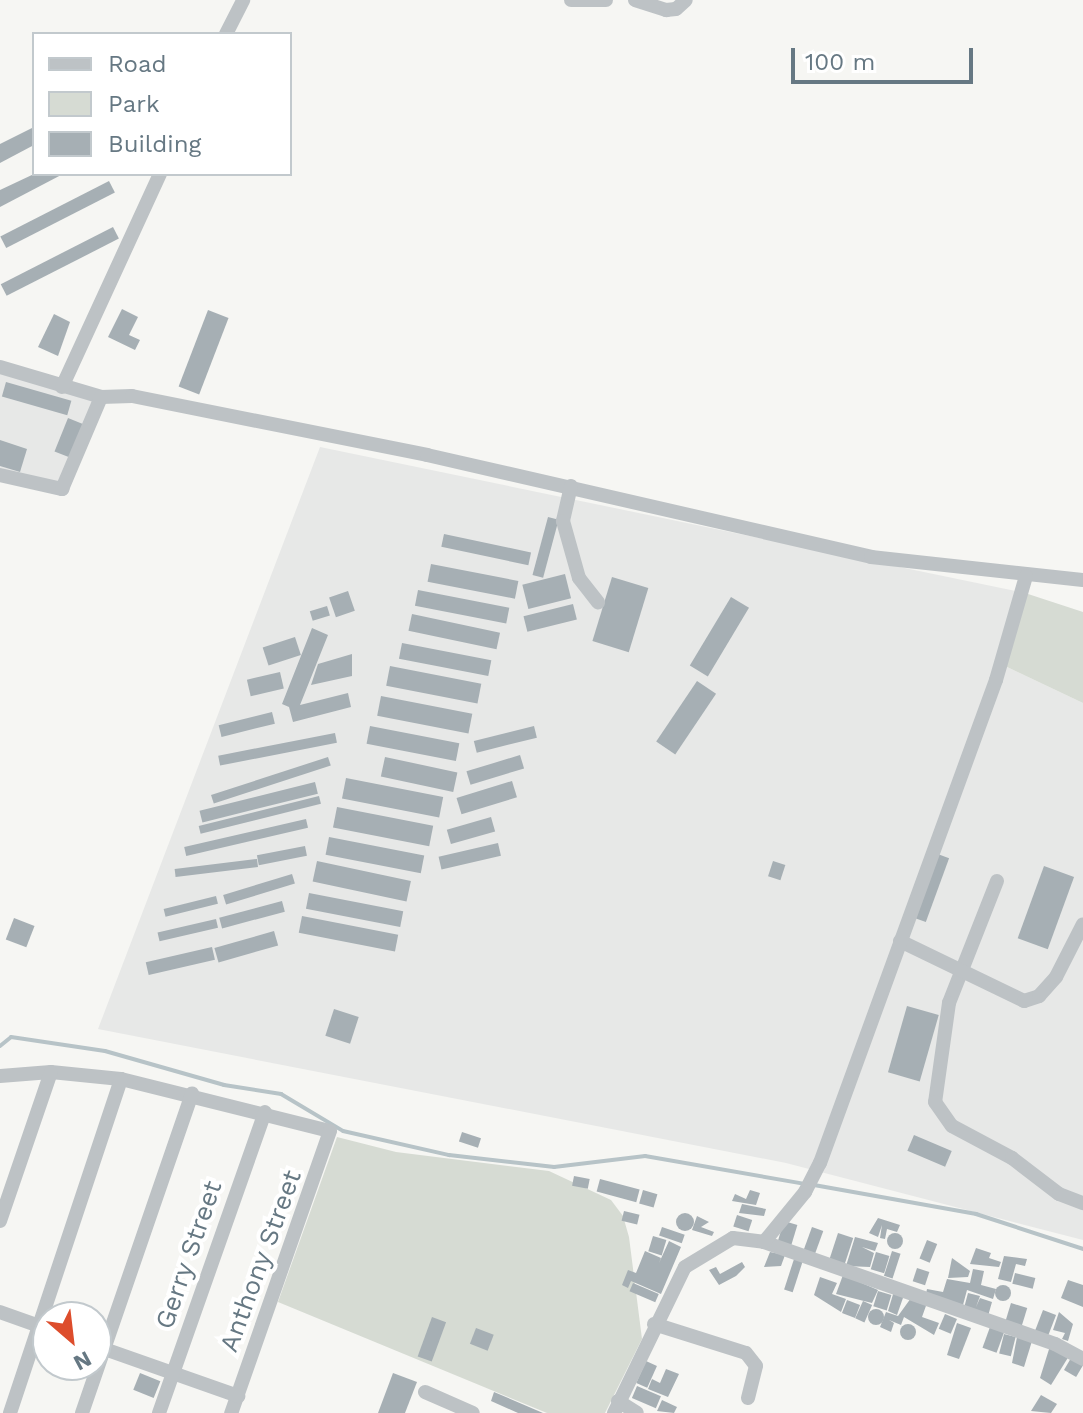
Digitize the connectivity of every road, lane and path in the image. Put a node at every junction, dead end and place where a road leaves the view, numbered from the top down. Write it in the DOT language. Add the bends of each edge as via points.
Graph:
graph roads {
  1 [pos="243,0"];
  2 [pos="571,0"];
  3 [pos="606,0"];
  4 [pos="635,0"];
  5 [pos="686,0"];
  6 [pos="227,32"];
  7 [pos="159,176"];
  8 [pos="0,367"];
  9 [pos="62,387"];
  10 [pos="101,397"];
  11 [pos="0,475"];
  12 [pos="571,486"];
  13 [pos="1026,576"];
  14 [pos="1083,580"];
  15 [pos="598,602"];
  16 [pos="997,881"];
  17 [pos="1083,924"];
  18 [pos="900,941"];
  19 [pos="963,969"];
  20 [pos="51,1072"];
  21 [pos="0,1076"];
  22 [pos="121,1079"];
  23 [pos="192,1093"];
  24 [pos="265,1112"];
  25 [pos="1083,1203"];
  26 [pos="0,1221"];
  27 [pos="764,1242"];
  28 [pos="52,1301"];
  29 [pos="0,1312"];
  30 [pos="112,1315"];
  31 [pos="32,1324"];
  32 [pos="654,1324"];
  33 [pos="112,1352"];
  34 [pos="32,1358"];
  35 [pos="1083,1359"];
  36 [pos="173,1373"];
  37 [pos="91,1381"];
  38 [pos="425,1392"];
  39 [pos="238,1396"];
  40 [pos="748,1398"];
  41 [pos="616,1407"];
  42 [pos="10,1413"];
  43 [pos="82,1413"];
  44 [pos="159,1413"];
  45 [pos="231,1413"];
  46 [pos="473,1413"];
  47 [pos="637,1413"];
  1 -- 6 [label="street"];
  2 -- 3 [label="street"];
  4 -- 5 [label="street" via="666,10"];
  7 -- 9 [label="street"];
  8 -- 9 [label="street"];
  9 -- 10 [label="street"];
  10 -- 11 [label="street" via="62,489"];
  10 -- 12 [label="street" via="132,396"];
  12 -- 13 [label="street" via="871,557"];
  12 -- 15 [label="street" via="563,521 579,578"];
  13 -- 14 [label="street"];
  13 -- 18 [label="street" via="996,680"];
  16 -- 19 [label="street"];
  17 -- 19 [label="street" via="1056,977 1033,999 1015,1000"];
  18 -- 19 [label="street"];
  18 -- 27 [label="street" via="820,1163 805,1192"];
  19 -- 25 [label="street" via="940,1047 935,1082 939,1111 952,1126 1012,1158 1059,1194"];
  20 -- 21 [label="street"];
  20 -- 22 [label="street"];
  20 -- 26 [label="street"];
  22 -- 23 [label="street"];
  22 -- 28 [label="street"];
  23 -- 24 [label="street"];
  23 -- 30 [label="street"];
  24 -- 36 [label="street, Gerry Street"];
  24 -- 39 [label="street, Anthony Street" via="332,1134"];
  27 -- 32 [label="street" via="742,1236 708,1249 685,1267"];
  27 -- 35 [label="street"];
  29 -- 31 [label="street"];
  32 -- 40 [label="street" via="746,1353 756,1366"];
  32 -- 41 [label="street"];
  33 -- 36 [label="street"];
  34 -- 42 [label="street"];
  36 -- 39 [label="street"];
  36 -- 44 [label="street, Gerry Street"];
  37 -- 43 [label="street"];
  38 -- 46 [label="street"];
  39 -- 45 [label="street, Anthony Street"];
  41 -- 47 [label="street"];
}
